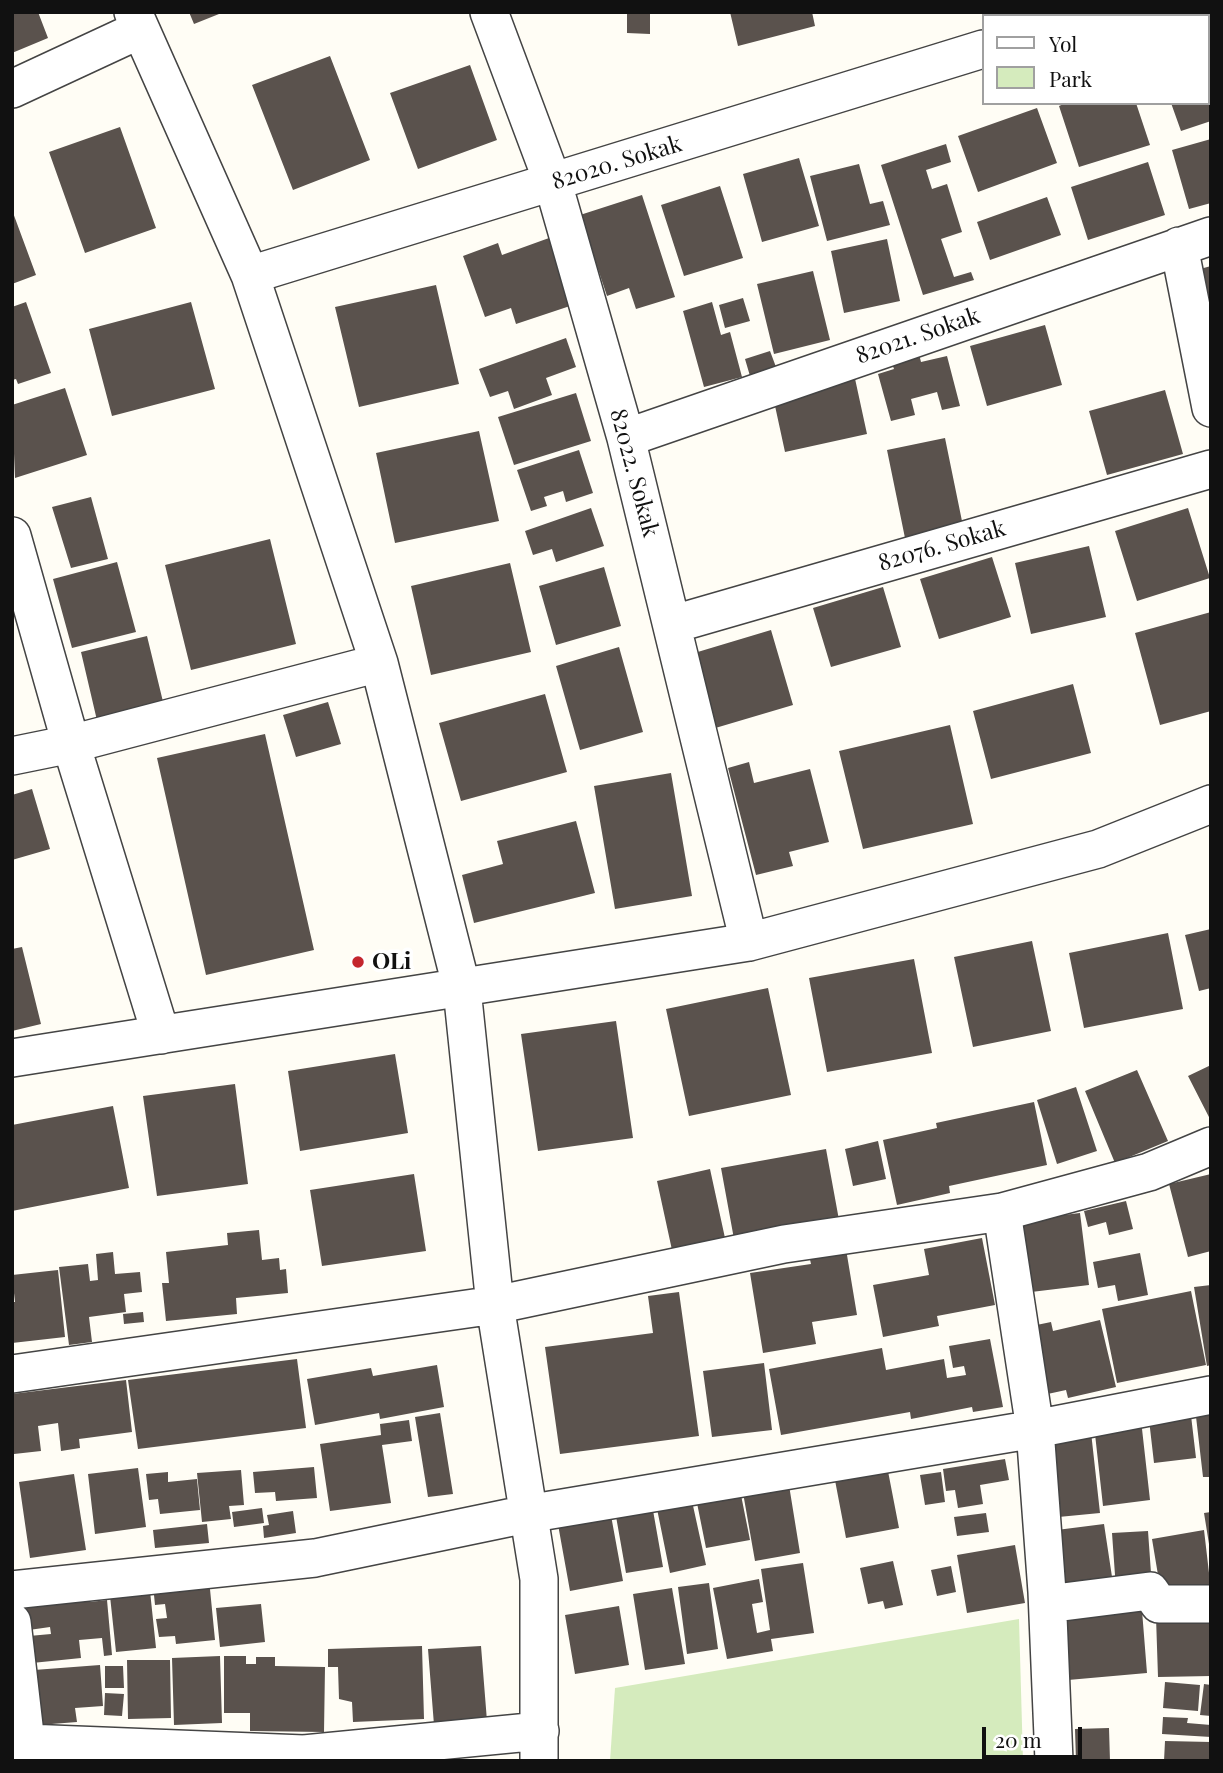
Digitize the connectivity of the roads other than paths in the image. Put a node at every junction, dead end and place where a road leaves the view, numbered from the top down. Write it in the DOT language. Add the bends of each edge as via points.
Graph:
graph roads {
  1 [pos="489,12"];
  2 [pos="136,21"];
  3 [pos="982,49"];
  4 [pos="12,89"];
  5 [pos="553,183"];
  6 [pos="1195,241"];
  7 [pos="250,275"];
  8 [pos="1211,408"];
  9 [pos="626,438"];
  10 [pos="1211,468"];
  11 [pos="12,536"];
  12 [pos="674,624"];
  13 [pos="379,663"];
  14 [pos="71,744"];
  15 [pos="12,756"];
  16 [pos="1211,804"];
  17 [pos="749,942"];
  18 [pos="462,989"];
  19 [pos="161,1035"];
  20 [pos="12,1058"];
  21 [pos="1211,1146"];
  22 [pos="1002,1212"];
  23 [pos="495,1305"];
  24 [pos="12,1374"];
  25 [pos="1211,1395"];
  26 [pos="1035,1429"];
  27 [pos="527,1514"];
  28 [pos="12,1590"];
  29 [pos="1047,1592"];
  30 [pos="1211,1604"];
  31 [pos="12,1622"];
  32 [pos="539,1746"];
  33 [pos="23,1752"];
  34 [pos="1054,1761"];
  1 -- 5 [label="street, 82022. Sokak"];
  2 -- 4 [label="street"];
  2 -- 7 [label="street"];
  3 -- 5 [label="street, 82020. Sokak"];
  5 -- 7 [label="street, 82020. Sokak"];
  5 -- 9 [label="street, 82022. Sokak"];
  6 -- 8 [label="street"];
  6 -- 9 [label="street, 82021. Sokak"];
  7 -- 13 [label="street"];
  9 -- 12 [label="street, 82022. Sokak"];
  10 -- 12 [label="street, 82076. Sokak"];
  11 -- 14 [label="street"];
  12 -- 17 [label="street, 82022. Sokak"];
  13 -- 14 [label="street"];
  13 -- 18 [label="street"];
  14 -- 15 [label="street"];
  14 -- 19 [label="street"];
  16 -- 17 [label="street" via="1098,849"];
  17 -- 18 [label="street"];
  18 -- 19 [label="street"];
  18 -- 23 [label="street"];
  19 -- 20 [label="street"];
  21 -- 22 [label="street" via="1149,1172"];
  22 -- 23 [label="street" via="784,1244"];
  22 -- 26 [label="street"];
  23 -- 24 [label="street"];
  23 -- 27 [label="street"];
  25 -- 26 [label="street"];
  26 -- 27 [label="street"];
  26 -- 29 [label="street"];
  27 -- 28 [label="street" via="315,1558"];
  27 -- 32 [label="street" via="539,1579"];
  29 -- 30 [label="street" via="1055,1603 1150,1591 1159,1604"];
  29 -- 34 [label="street"];
  31 -- 33 [label="street"];
  32 -- 33 [label="street" via="304,1754"];
}
